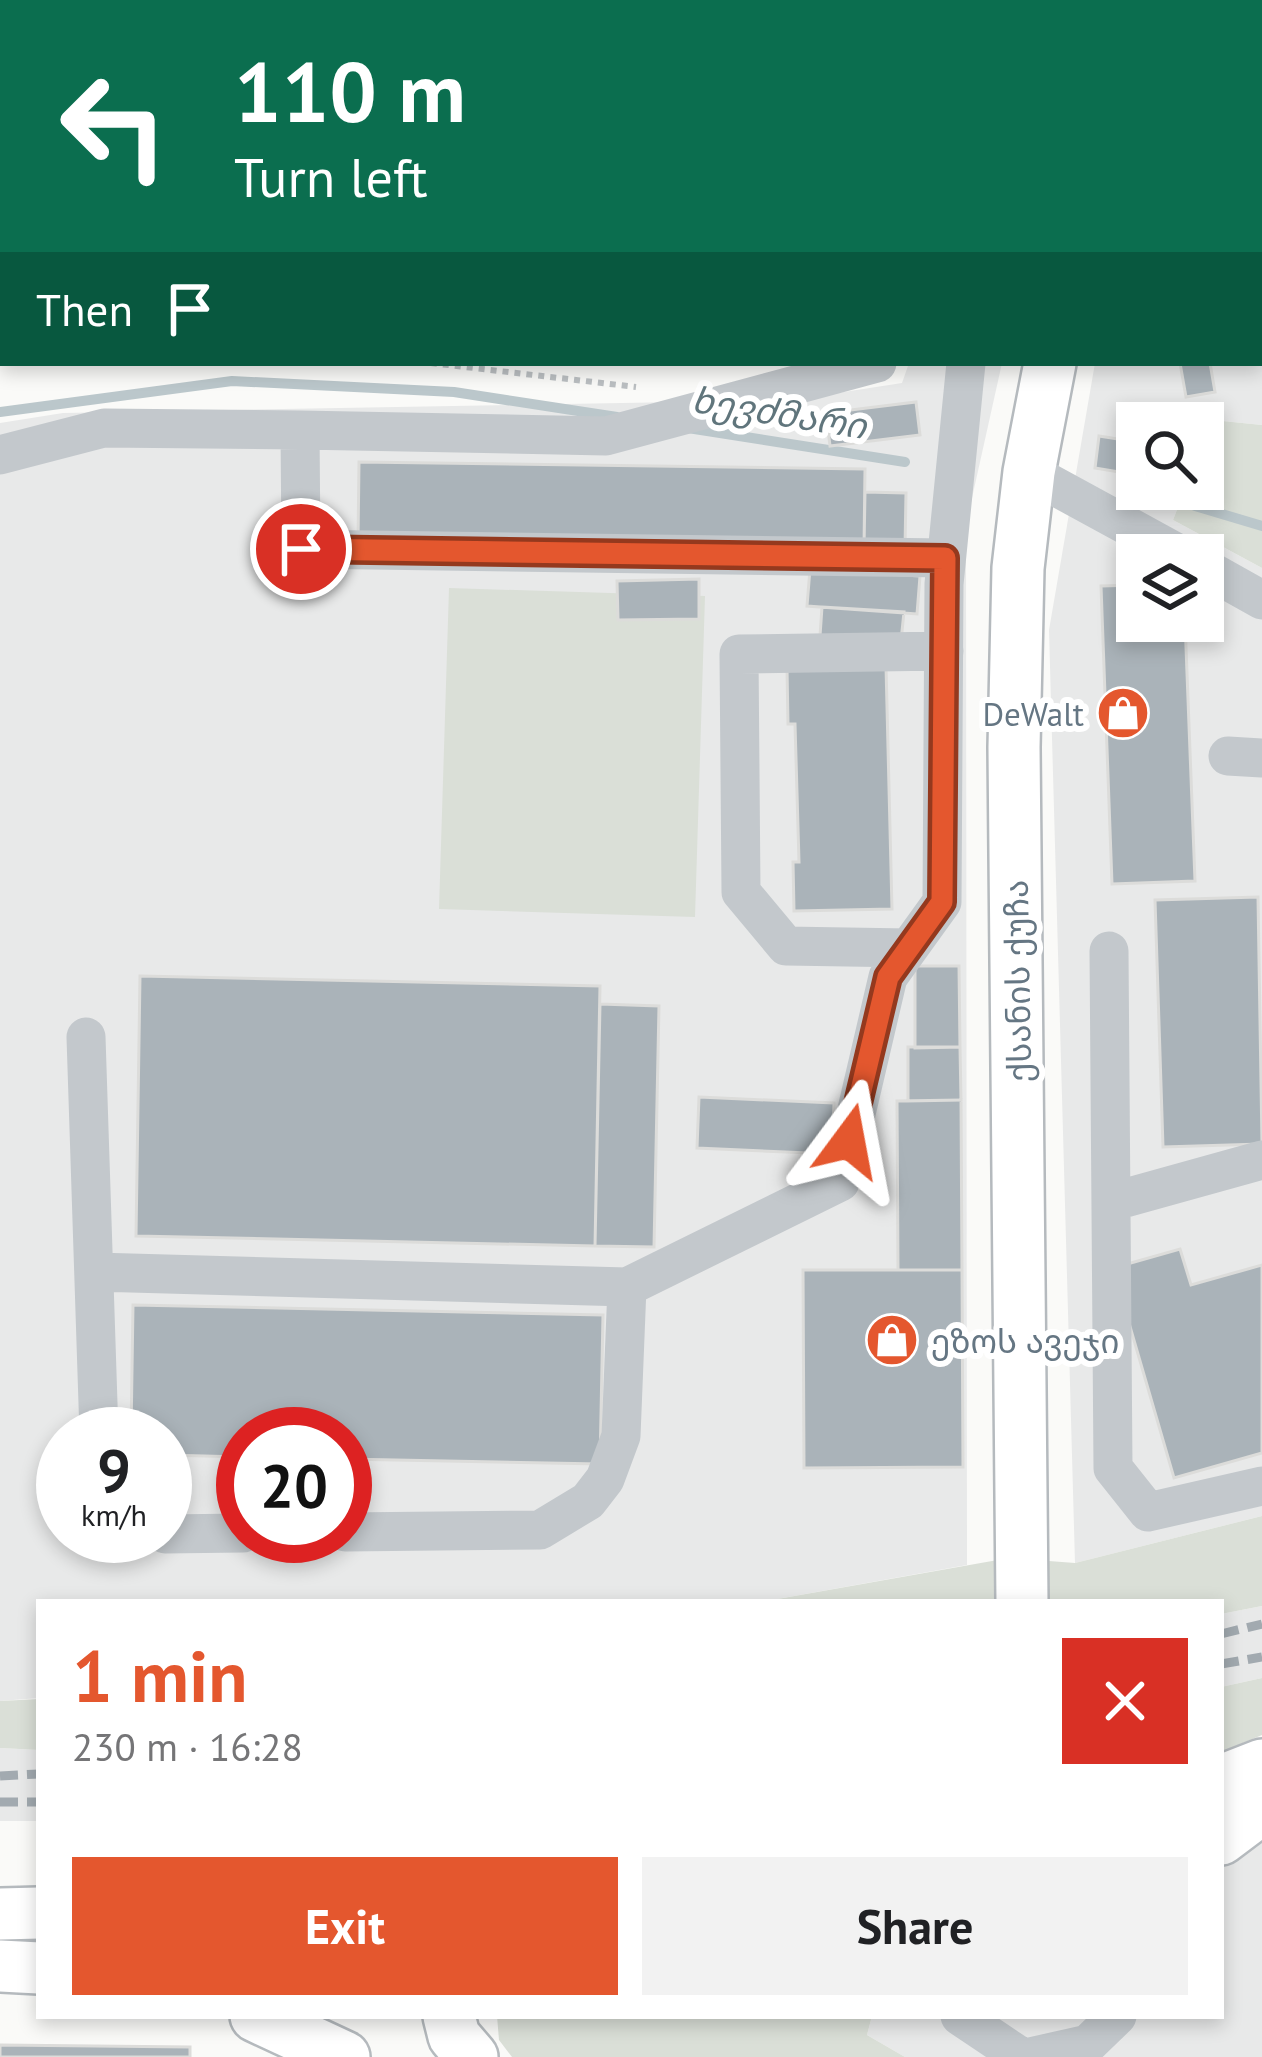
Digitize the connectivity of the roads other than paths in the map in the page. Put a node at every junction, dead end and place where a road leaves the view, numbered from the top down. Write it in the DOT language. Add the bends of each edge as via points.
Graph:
graph roads {
  1 [pos="866,366"];
  2 [pos="966,366"];
  3 [pos="1049,366"];
  4 [pos="300,430"];
  5 [pos="0,455"];
  6 [pos="1028,472"];
  7 [pos="1142,534"];
  8 [pos="945,558"];
  9 [pos="1224,579"];
  10 [pos="1262,600"];
  11 [pos="944,651"];
  12 [pos="909,948"];
  13 [pos="1108,951"];
  14 [pos="86,1037"];
  15 [pos="1262,1160"];
  16 [pos="1111,1202"];
  17 [pos="95,1272"];
  18 [pos="627,1287"];
  19 [pos="98,1407"];
  20 [pos="1262,1486"];
  21 [pos="372,1532"];
  22 [pos="1022,1599"];
  23 [pos="1262,1765"];
  24 [pos="1224,1780"];
  25 [pos="1262,1808"];
  26 [pos="1224,1837"];
  27 [pos="36,1913"];
  28 [pos="0,1914"];
  29 [pos="0,1966"];
  30 [pos="36,1968"];
  31 [pos="262,2019"];
  32 [pos="450,2019"];
  33 [pos="965,2019"];
  34 [pos="1114,2019"];
  35 [pos="344,2057"];
  36 [pos="472,2057"];
  37 [pos="1026,2057"];
  1 -- 4 [label="lane" via="607,436"];
  2 -- 8 [label="lane"];
  3 -- 6 [label="main road, ქსანის ქუჩა"];
  4 -- 5 [label="lane" via="104,428"];
  4 -- 8 [label="lane" via="301,549"];
  6 -- 7 [label="lane"];
  6 -- 22 [label="main road, ქსანის ქუჩა" via="1014,747"];
  8 -- 11 [label="lane"];
  9 -- 10 [label="lane"];
  11 -- 12 [label="lane" via="942,902"];
  11 -- 12 [label="lane" via="739,654 741,892 786,946"];
  12 -- 18 [label="lane" via="888,977 840,1182"];
  13 -- 16 [label="lane"];
  14 -- 17 [label="lane"];
  15 -- 16 [label="lane"];
  16 -- 20 [label="lane" via="1113,1468 1148,1512"];
  17 -- 18 [label="lane"];
  17 -- 19 [label="lane"];
  18 -- 21 [label="lane" via="621,1436 588,1501 540,1530"];
  23 -- 24 [label="main road"];
  25 -- 26 [label="main road"];
  27 -- 28 [label="main road"];
  29 -- 30 [label="main road"];
  31 -- 35 [label="main road"];
  32 -- 36 [label="main road"];
  33 -- 37 [label="lane"];
  34 -- 37 [label="lane" via="1088,2044"];
}
